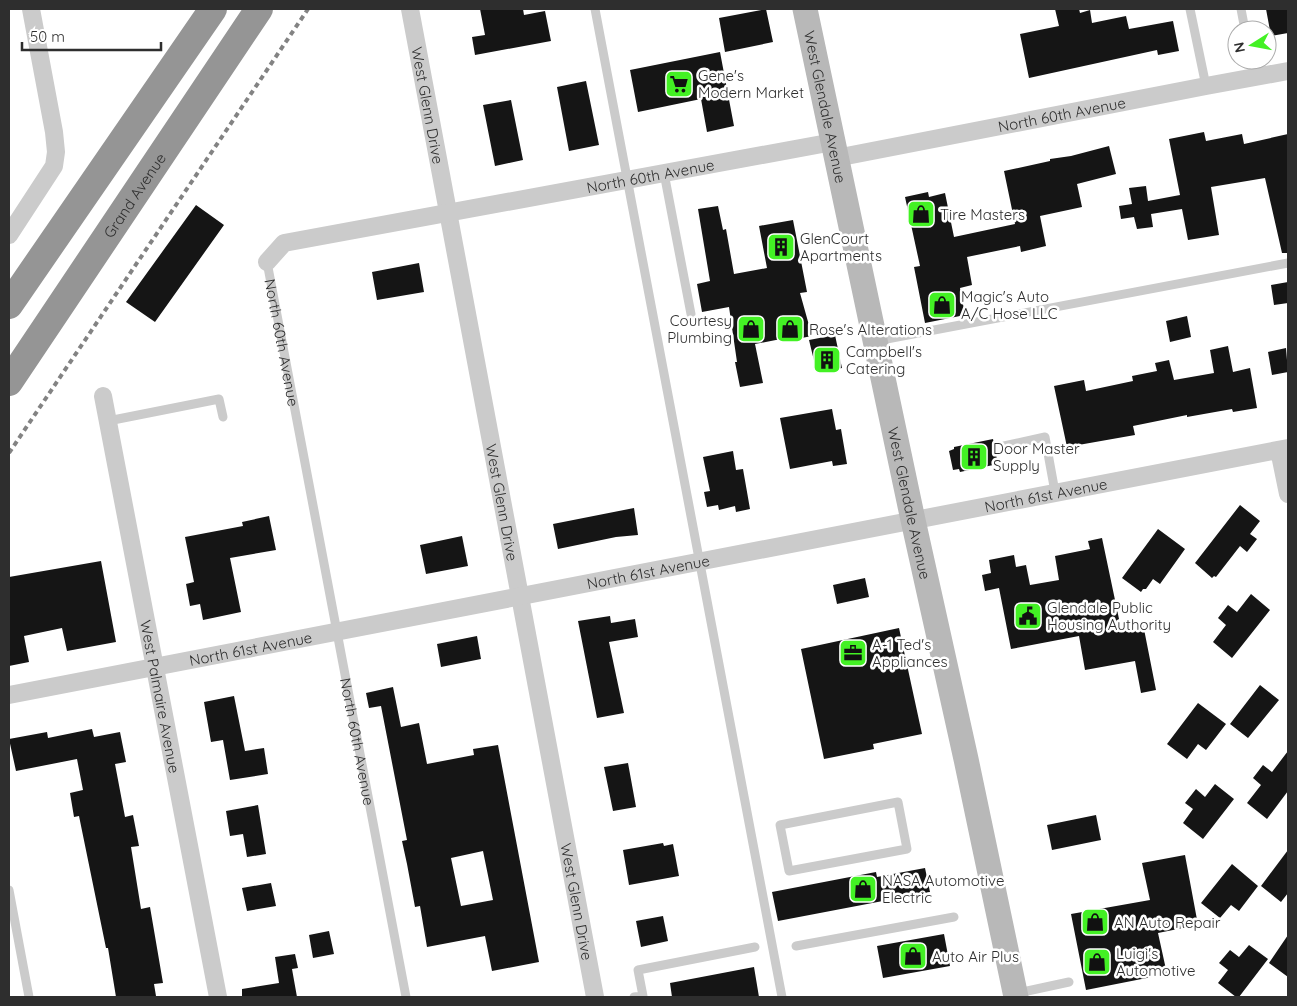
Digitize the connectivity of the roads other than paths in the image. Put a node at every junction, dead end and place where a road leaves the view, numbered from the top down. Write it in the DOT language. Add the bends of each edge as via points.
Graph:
graph roads {
  1 [pos="31,9"];
  2 [pos="213,9"];
  3 [pos="259,9"];
  4 [pos="410,9"];
  5 [pos="596,9"];
  6 [pos="804,9"];
  7 [pos="1190,9"];
  8 [pos="1254,70"];
  9 [pos="1288,72"];
  10 [pos="1255,77"];
  11 [pos="1206,86"];
  12 [pos="834,150"];
  13 [pos="664,173"];
  14 [pos="628,180"];
  15 [pos="449,213"];
  16 [pos="9,235"];
  17 [pos="267,262"];
  18 [pos="1288,263"];
  19 [pos="9,305"];
  20 [pos="691,314"];
  21 [pos="876,341"];
  22 [pos="9,382"];
  23 [pos="103,396"];
  24 [pos="223,417"];
  25 [pos="108,421"];
  26 [pos="1004,446"];
  27 [pos="1284,449"];
  28 [pos="1055,492"];
  29 [pos="1288,494"];
  30 [pos="913,520"];
  31 [pos="700,561"];
  32 [pos="519,595"];
  33 [pos="336,632"];
  34 [pos="155,666"];
  35 [pos="9,694"];
  36 [pos="789,871"];
  37 [pos="9,890"];
  38 [pos="954,917"];
  39 [pos="796,946"];
  40 [pos="755,947"];
  41 [pos="1069,982"];
  42 [pos="1015,995"];
  43 [pos="29,997"];
  44 [pos="218,997"];
  45 [pos="406,997"];
  46 [pos="595,997"];
  47 [pos="634,997"];
  48 [pos="782,997"];
  1 -- 16 [label="street" via="56,152 48,177"];
  2 -- 19 [label="highway"];
  3 -- 22 [label="highway, Grand Avenue"];
  4 -- 15 [label="street, West Glenn Drive"];
  5 -- 14 [label="lane"];
  6 -- 12 [label="main road, West Glendale Avenue"];
  7 -- 11 [label="lane"];
  8 -- 10 [label="lane"];
  9 -- 10 [label="street, North 60th Avenue"];
  10 -- 11 [label="street, North 60th Avenue"];
  11 -- 12 [label="street, North 60th Avenue"];
  12 -- 13 [label="street, North 60th Avenue"];
  12 -- 21 [label="main road, West Glendale Avenue"];
  13 -- 14 [label="street, North 60th Avenue"];
  13 -- 20 [label="lane"];
  14 -- 15 [label="street, North 60th Avenue"];
  14 -- 31 [label="lane"];
  15 -- 17 [label="street, North 60th Avenue" via="284,244"];
  15 -- 32 [label="street, West Glenn Drive"];
  17 -- 33 [label="lane, North 60th Avenue"];
  18 -- 21 [label="lane"];
  21 -- 30 [label="main road, West Glendale Avenue"];
  23 -- 25 [label="street, West Palmaire Avenue"];
  24 -- 25 [label="lane" via="219,399"];
  25 -- 34 [label="street, West Palmaire Avenue"];
  26 -- 28 [label="lane" via="1045,437"];
  27 -- 28 [label="street, North 61st Avenue"];
  27 -- 29 [label="street"];
  28 -- 30 [label="street, North 61st Avenue"];
  30 -- 31 [label="street, North 61st Avenue"];
  30 -- 42 [label="main road, West Glendale Avenue"];
  31 -- 32 [label="street, North 61st Avenue"];
  31 -- 48 [label="lane"];
  32 -- 33 [label="street, North 61st Avenue"];
  32 -- 46 [label="street, West Glenn Drive"];
  33 -- 34 [label="street, North 61st Avenue"];
  33 -- 45 [label="lane, North 60th Avenue"];
  34 -- 35 [label="street, North 61st Avenue"];
  34 -- 44 [label="street, West Palmaire Avenue"];
  36 -- 36 [label="lane" via="907,849 898,802 780,824"];
  37 -- 43 [label="lane"];
  38 -- 39 [label="lane"];
  40 -- 47 [label="lane" via="638,970 643,996"];
  41 -- 42 [label="lane"];
}
